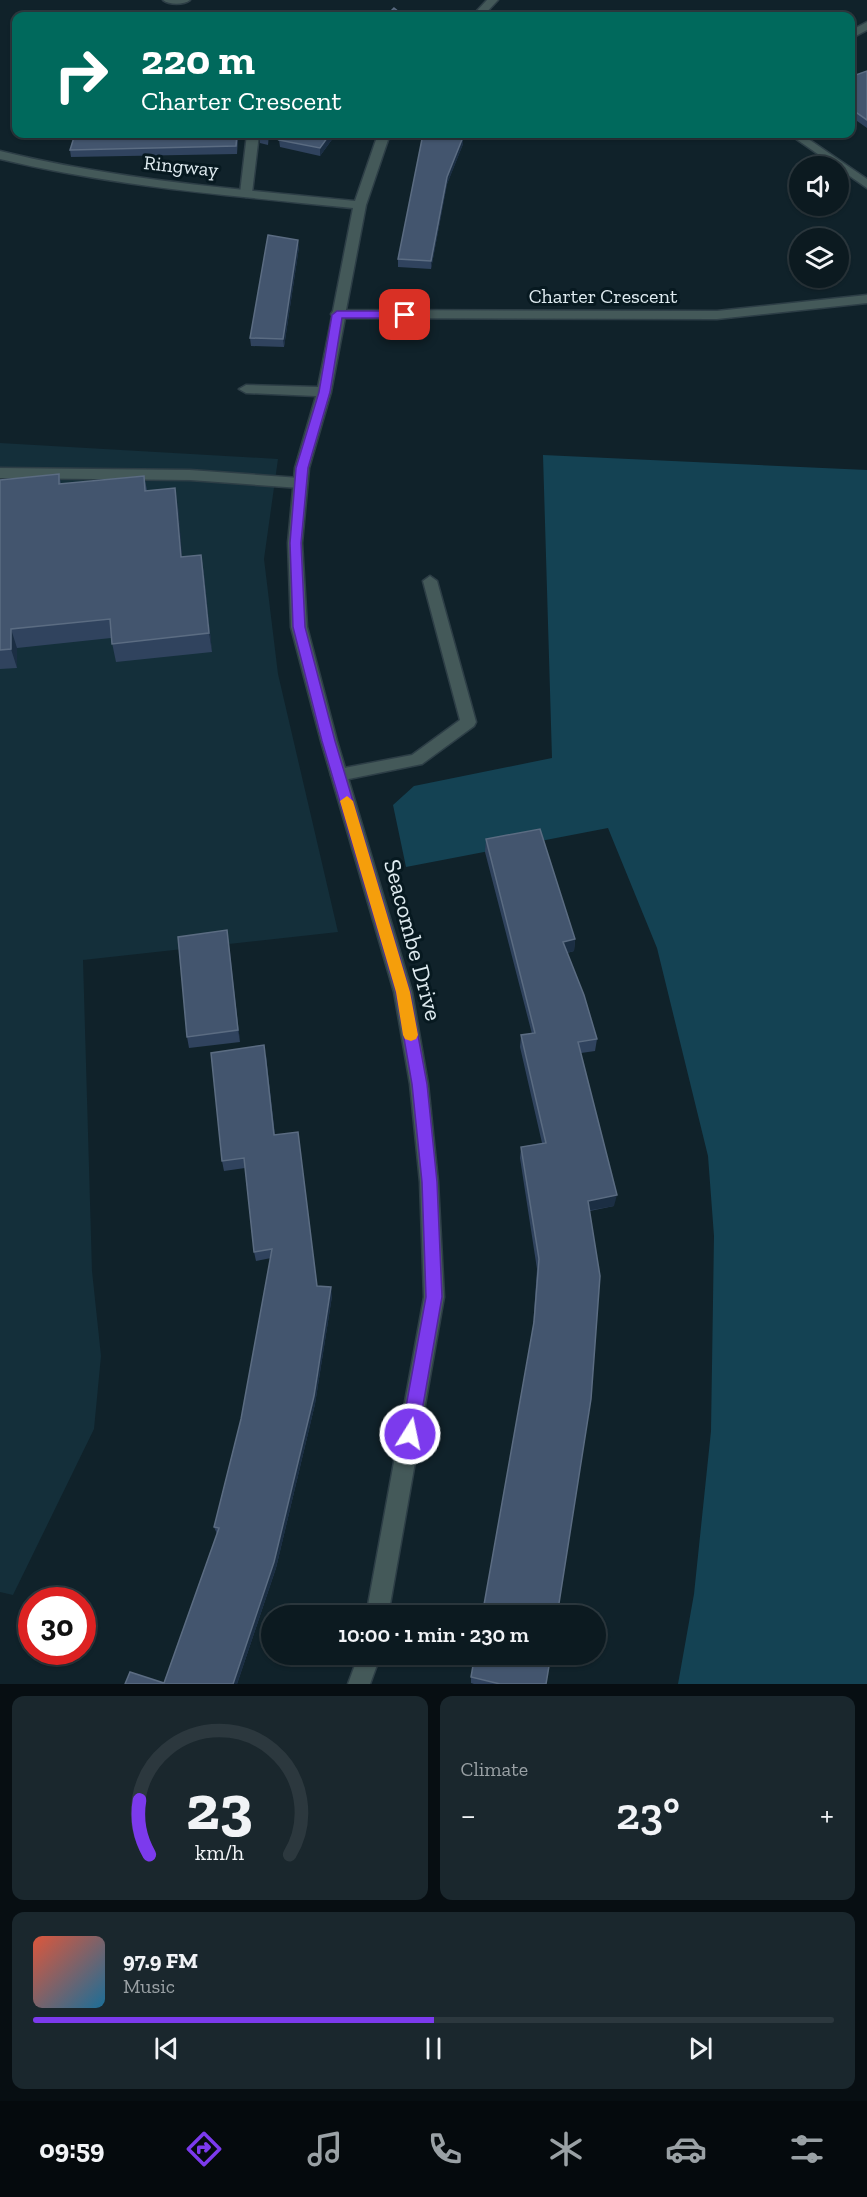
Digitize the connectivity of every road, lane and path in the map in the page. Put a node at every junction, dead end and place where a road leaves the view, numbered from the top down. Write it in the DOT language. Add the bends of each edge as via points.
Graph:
graph roads {
  1 [pos="168,0"];
  2 [pos="185,0"];
  3 [pos="493,0"];
  4 [pos="481,12"];
  5 [pos="253,138"];
  6 [pos="383,138"];
  7 [pos="800,138"];
  8 [pos="0,155"];
  9 [pos="867,184"];
  10 [pos="246,193"];
  11 [pos="360,205"];
  12 [pos="867,299"];
  13 [pos="337,315"];
  14 [pos="246,389"];
  15 [pos="324,392"];
  16 [pos="0,473"];
  17 [pos="300,483"];
  18 [pos="430,581"];
  19 [pos="339,775"];
  20 [pos="379,1605"];
  21 [pos="365,1665"];
  22 [pos="359,1684"];
  1 -- 2 [label="street"];
  3 -- 4 [label="street"];
  5 -- 10 [label="street"];
  6 -- 11 [label="street, Seacombe Drive"];
  7 -- 9 [label="street"];
  8 -- 10 [label="street, Ringway" via="73,172"];
  10 -- 11 [label="street, Ringway"];
  11 -- 13 [label="street, Seacombe Drive"];
  12 -- 13 [label="street, Charter Crescent" via="717,315"];
  13 -- 15 [label="street, Seacombe Drive"];
  14 -- 15 [label="street"];
  15 -- 17 [label="street, Seacombe Drive"];
  16 -- 17 [label="street" via="190,475"];
  17 -- 19 [label="street, Seacombe Drive" via="296,543 299,627"];
  18 -- 19 [label="street" via="468,722 416,760"];
  19 -- 20 [label="street, Seacombe Drive" via="403,992 419,1084 429,1182 434,1297"];
  21 -- 22 [label="street"];
}
